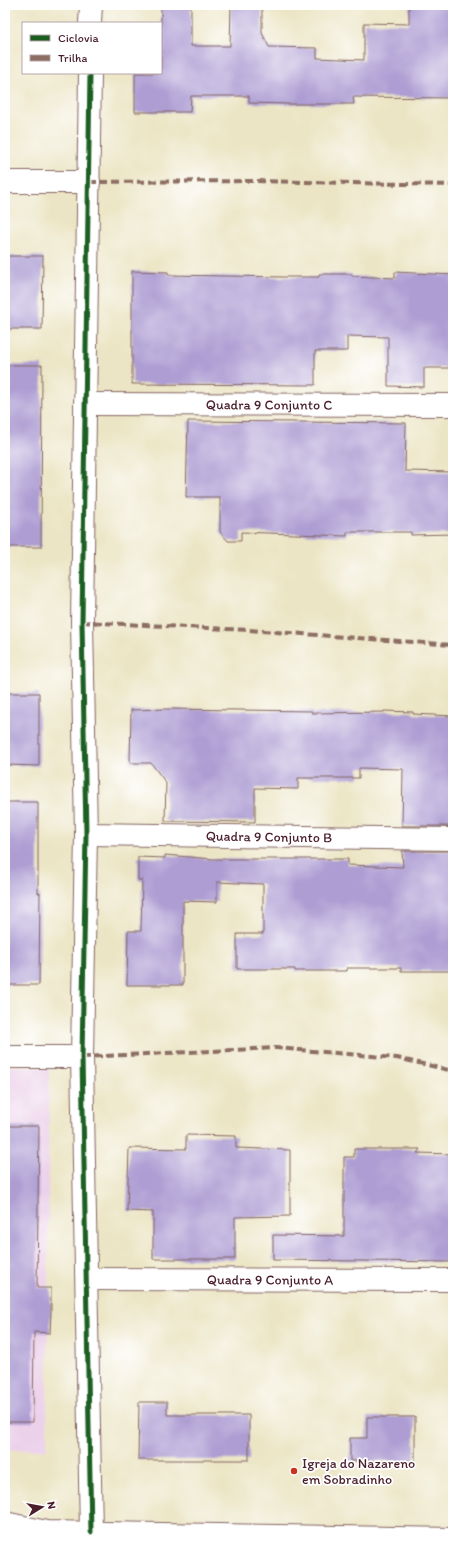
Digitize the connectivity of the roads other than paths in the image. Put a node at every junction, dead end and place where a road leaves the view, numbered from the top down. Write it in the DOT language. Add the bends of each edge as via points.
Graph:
graph roads {
  1 [pos="91,5"];
  2 [pos="90,22"];
  3 [pos="90,74"];
  4 [pos="5,182"];
  5 [pos="89,182"];
  6 [pos="85,404"];
  7 [pos="453,405"];
  8 [pos="86,834"];
  9 [pos="453,839"];
  10 [pos="5,1057"];
  11 [pos="82,1057"];
  12 [pos="87,1279"];
  13 [pos="453,1280"];
  14 [pos="5,1523"];
  15 [pos="46,1532"];
  16 [pos="91,1532"];
  17 [pos="453,1539"];
  18 [pos="5,1541"];
  1 -- 2 [label="street"];
  3 -- 5 [label="street"];
  4 -- 5 [label="street"];
  5 -- 6 [label="street"];
  6 -- 7 [label="street, Quadra 9 Conjunto C"];
  6 -- 8 [label="street" via="82,622"];
  8 -- 9 [label="street, Quadra 9 Conjunto B"];
  8 -- 11 [label="street"];
  10 -- 11 [label="street"];
  11 -- 12 [label="street"];
  12 -- 13 [label="street, Quadra 9 Conjunto A"];
  12 -- 16 [label="street"];
  14 -- 15 [label="street"];
  15 -- 16 [label="street"];
  15 -- 18 [label="street"];
  16 -- 17 [label="street"];
}
